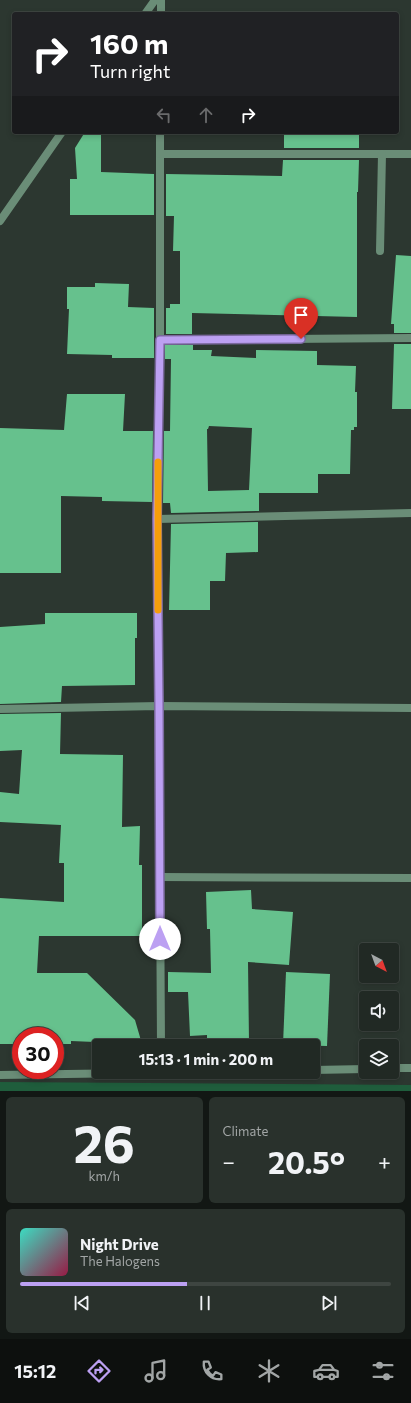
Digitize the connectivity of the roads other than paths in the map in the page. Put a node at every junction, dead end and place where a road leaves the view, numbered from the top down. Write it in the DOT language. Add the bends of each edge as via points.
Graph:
graph roads {
  1 [pos="155,0"];
  2 [pos="161,0"];
  3 [pos="146,12"];
  4 [pos="161,12"];
  5 [pos="61,134"];
  6 [pos="160,134"];
  7 [pos="160,154"];
  8 [pos="382,154"];
  9 [pos="411,154"];
  10 [pos="0,221"];
  11 [pos="380,251"];
  12 [pos="411,338"];
  13 [pos="160,340"];
  14 [pos="411,513"];
  15 [pos="157,519"];
  16 [pos="159,706"];
  17 [pos="411,708"];
  18 [pos="0,709"];
  19 [pos="159,877"];
  20 [pos="411,878"];
  21 [pos="161,1039"];
  22 [pos="399,1068"];
  23 [pos="411,1068"];
  24 [pos="359,1069"];
  25 [pos="320,1070"];
  26 [pos="92,1073"];
  27 [pos="0,1075"];
  1 -- 3 [label="street"];
  2 -- 4 [label="street"];
  5 -- 10 [label="street"];
  6 -- 7 [label="street"];
  7 -- 8 [label="street"];
  7 -- 13 [label="street"];
  8 -- 9 [label="street"];
  8 -- 11 [label="street"];
  12 -- 13 [label="street"];
  13 -- 15 [label="street"];
  14 -- 15 [label="street"];
  15 -- 16 [label="street"];
  16 -- 17 [label="street"];
  16 -- 18 [label="street"];
  16 -- 19 [label="street"];
  19 -- 20 [label="street"];
  19 -- 21 [label="street"];
  22 -- 23 [label="street"];
  24 -- 25 [label="street"];
  26 -- 27 [label="street"];
}
